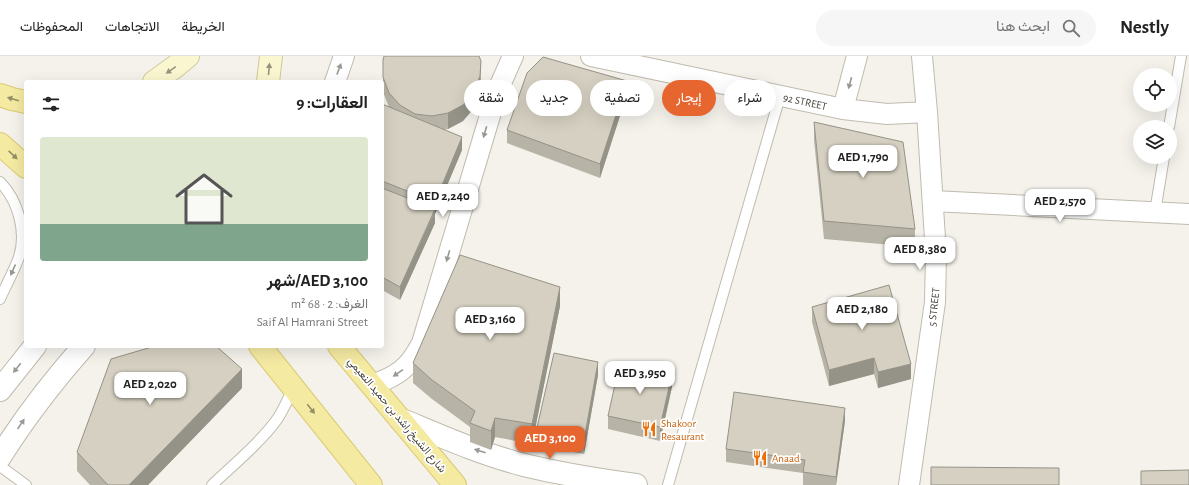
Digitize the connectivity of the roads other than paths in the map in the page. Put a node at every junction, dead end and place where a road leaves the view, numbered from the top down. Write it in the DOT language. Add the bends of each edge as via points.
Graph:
graph roads {
  1 [pos="188,56"];
  2 [pos="271,56"];
  3 [pos="344,56"];
  4 [pos="513,56"];
  5 [pos="591,56"];
  6 [pos="857,56"];
  7 [pos="922,56"];
  8 [pos="1182,56"];
  9 [pos="157,80"];
  10 [pos="268,80"];
  11 [pos="336,80"];
  12 [pos="0,95"];
  13 [pos="780,96"];
  14 [pos="24,102"];
  15 [pos="842,109"];
  16 [pos="927,112"];
  17 [pos="1170,120"];
  18 [pos="0,144"];
  19 [pos="24,164"];
  20 [pos="1163,164"];
  21 [pos="0,182"];
  22 [pos="933,201"];
  23 [pos="1155,212"];
  24 [pos="1189,214"];
  25 [pos="0,299"];
  26 [pos="33,348"];
  27 [pos="82,348"];
  28 [pos="262,348"];
  29 [pos="341,348"];
  30 [pos="372,386"];
  31 [pos="293,387"];
  32 [pos="0,390"];
  33 [pos="400,419"];
  34 [pos="0,457"];
  35 [pos="0,466"];
  36 [pos="572,476"];
  37 [pos="26,485"];
  38 [pos="212,485"];
  39 [pos="371,485"];
  40 [pos="455,485"];
  41 [pos="541,485"];
  42 [pos="636,485"];
  43 [pos="668,485"];
  44 [pos="909,485"];
  1 -- 9 [label="main road, one-way"];
  10 -- 2 [label="main road, one-way"];
  11 -- 3 [label="street, one-way"];
  4 -- 30 [label="street, one-way" via="497,92 422,343 414,358 402,371"];
  5 -- 13 [label="street, 92 STREET"];
  6 -- 15 [label="street, one-way"];
  7 -- 16 [label="street, 5 STREET"];
  8 -- 17 [label="lane"];
  14 -- 12 [label="main road, one-way"];
  13 -- 15 [label="street, 92 STREET"];
  13 -- 43 [label="lane"];
  15 -- 16 [label="street, 92 STREET" via="887,114"];
  16 -- 22 [label="street, 5 STREET"];
  18 -- 19 [label="main road, one-way"];
  20 -- 23 [label="lane"];
  21 -- 25 [label="lane, one-way" via="18,209 22,232 19,256"];
  22 -- 23 [label="street"];
  22 -- 44 [label="street, 5 STREET" via="936,302"];
  23 -- 24 [label="street"];
  26 -- 32 [label="street, one-way"];
  34 -- 27 [label="street, one-way" via="48,387"];
  28 -- 31 [label="main road"];
  29 -- 30 [label="main road, شارع الشيخ راشد بن حميد النعيمي"];
  30 -- 33 [label="main road, شارع الشيخ راشد بن حميد النعيمي"];
  31 -- 38 [label="lane" via="284,408 267,431"];
  31 -- 39 [label="main road, one-way"];
  36 -- 33 [label="street, one-way" via="522,464 460,444"];
  33 -- 40 [label="main road, شارع الشيخ راشد بن حميد النعيمي"];
  35 -- 37 [label="lane"];
  36 -- 41 [label="street" via="555,476"];
  36 -- 42 [label="street"];
}
